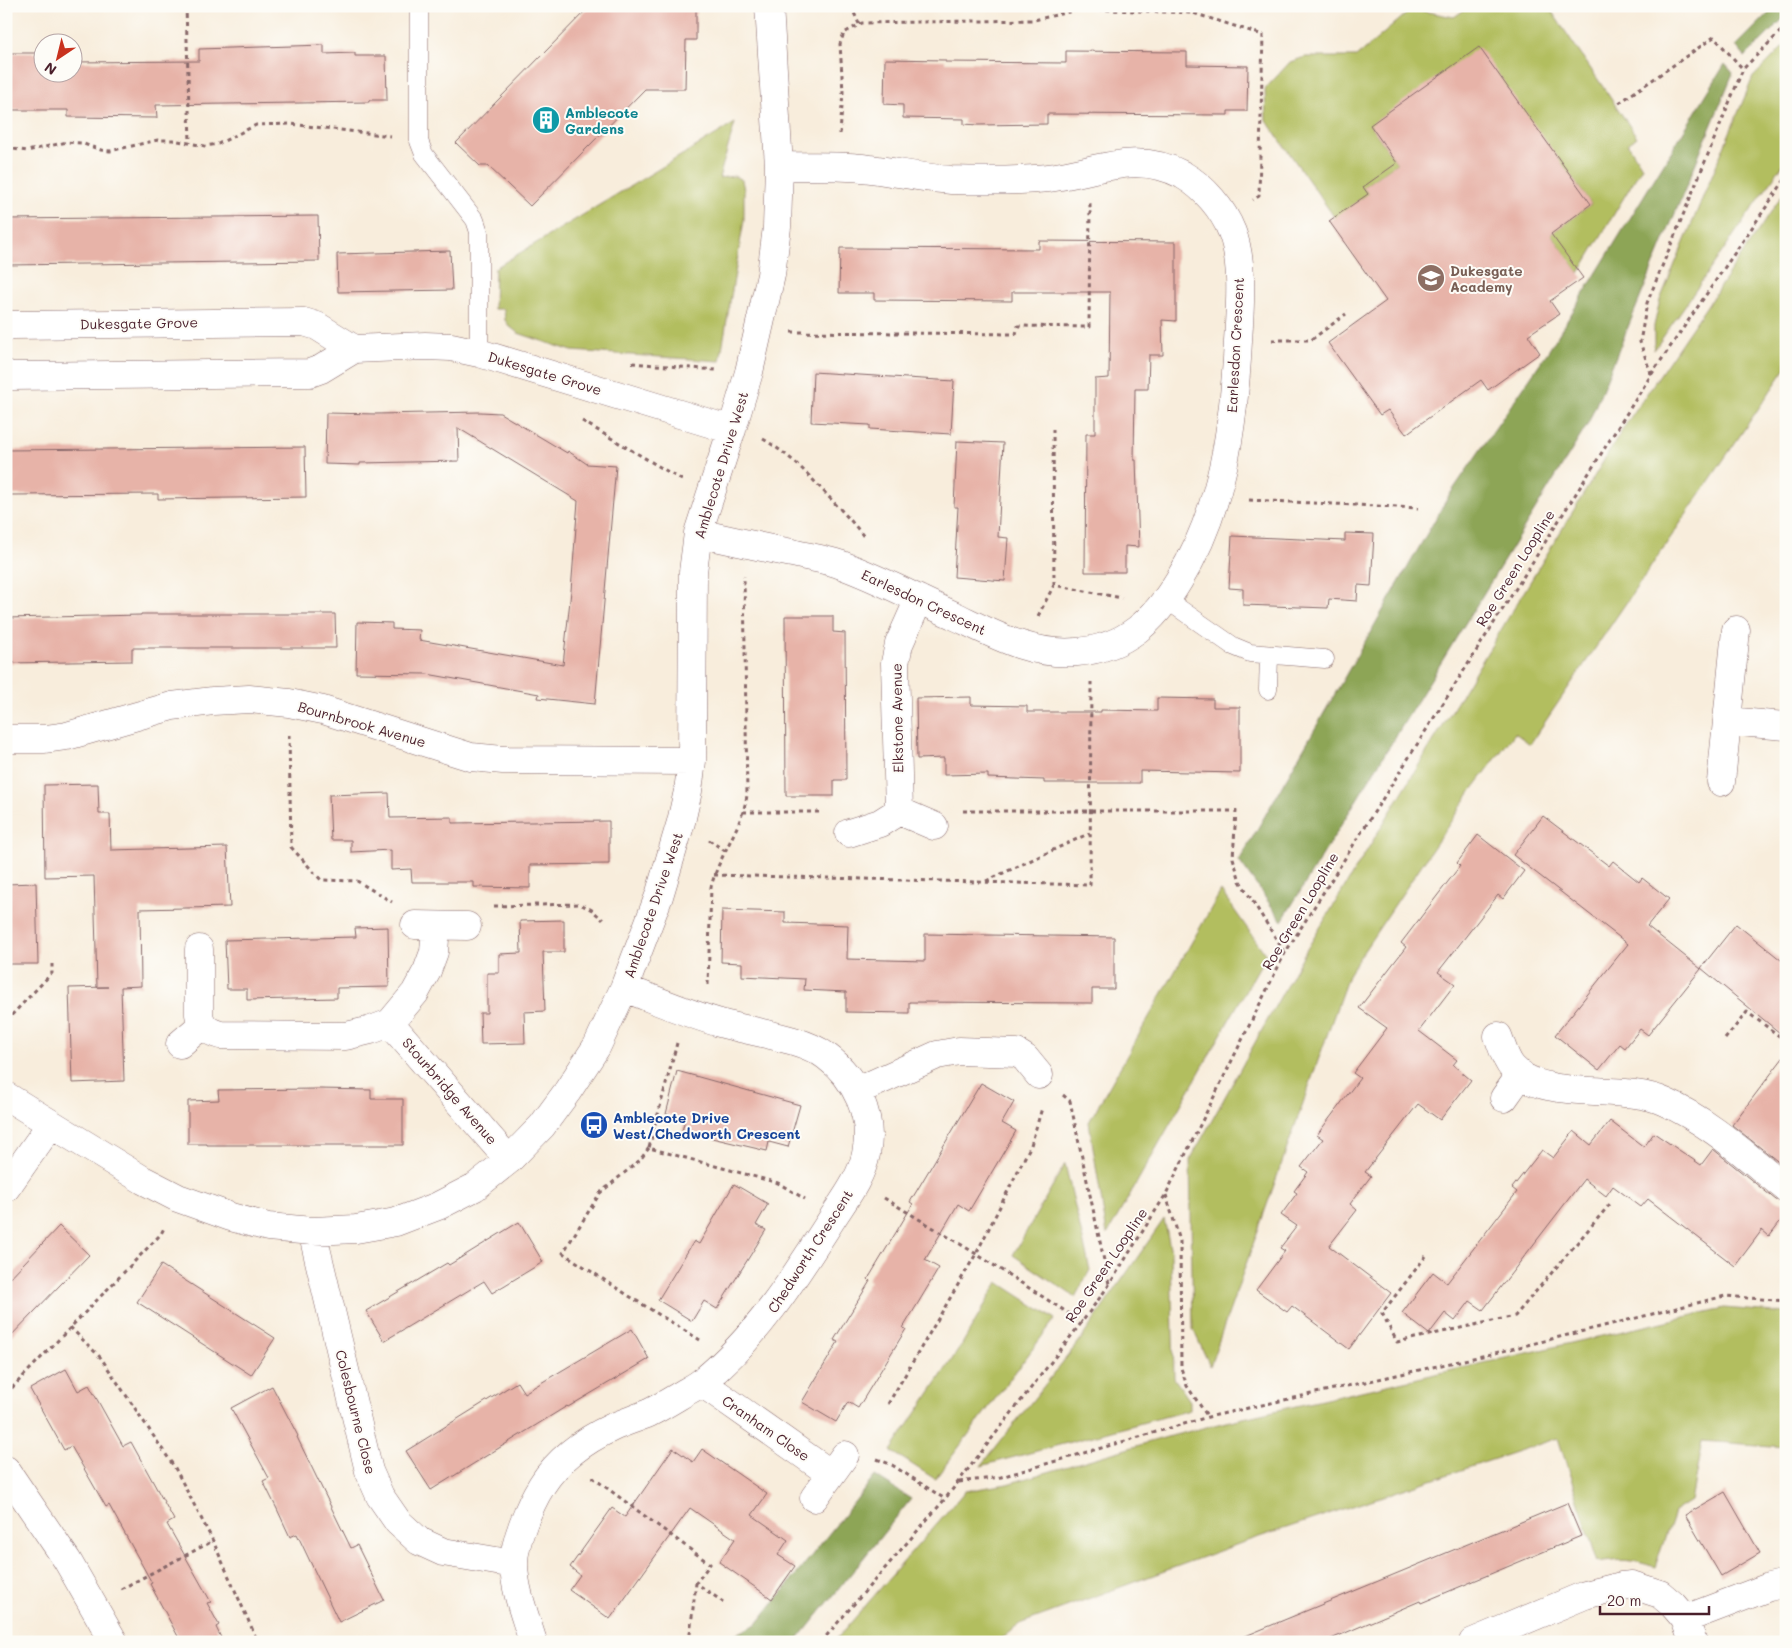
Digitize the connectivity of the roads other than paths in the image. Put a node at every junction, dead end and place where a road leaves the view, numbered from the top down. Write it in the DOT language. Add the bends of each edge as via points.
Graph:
graph roads {
  1 [pos="419,6"];
  2 [pos="769,6"];
  3 [pos="779,166"];
  4 [pos="6,327"];
  5 [pos="354,349"];
  6 [pos="479,353"];
  7 [pos="6,374"];
  8 [pos="732,428"];
  9 [pos="698,533"];
  10 [pos="919,599"];
  11 [pos="1164,603"];
  12 [pos="1736,630"];
  13 [pos="1269,655"];
  14 [pos="1325,659"];
  15 [pos="1268,690"];
  16 [pos="1727,721"];
  17 [pos="1786,726"];
  18 [pos="6,739"];
  19 [pos="692,761"];
  20 [pos="1722,782"];
  21 [pos="899,811"];
  22 [pos="934,826"];
  23 [pos="849,832"];
  24 [pos="467,926"];
  25 [pos="199,949"];
  26 [pos="624,988"];
  27 [pos="390,1023"];
  28 [pos="202,1025"];
  29 [pos="1498,1036"];
  30 [pos="180,1044"];
  31 [pos="1522,1074"];
  32 [pos="1044,1079"];
  33 [pos="857,1091"];
  34 [pos="6,1096"];
  35 [pos="1504,1098"];
  36 [pos="51,1124"];
  37 [pos="509,1160"];
  38 [pos="6,1188"];
  39 [pos="1786,1188"];
  40 [pos="312,1231"];
  41 [pos="702,1382"];
  42 [pos="6,1470"];
  43 [pos="814,1498"];
  44 [pos="514,1564"];
  45 [pos="1786,1583"];
  46 [pos="1689,1630"];
  47 [pos="114,1642"];
  48 [pos="533,1642"];
  49 [pos="1473,1642"];
  1 -- 6 [label="lane" via="419,141 424,154 475,220 479,232"];
  2 -- 3 [label="street, Amblecote Drive West"];
  3 -- 8 [label="street, Amblecote Drive West" via="771,275 749,372"];
  3 -- 11 [label="street, Earlesdon Crescent" via="860,168 950,180 1048,178 1136,162 1161,165 1186,177 1208,194 1233,234 1238,260 1240,302 1236,394 1227,450 1204,532 1192,559"];
  4 -- 5 [label="street, Dukesgate Grove" via="304,322"];
  5 -- 6 [label="street, Dukesgate Grove" via="425,346"];
  5 -- 7 [label="street, Dukesgate Grove" via="310,373"];
  6 -- 8 [label="street, Dukesgate Grove"];
  8 -- 9 [label="street, Amblecote Drive West"];
  9 -- 10 [label="street, Earlesdon Crescent" via="835,563"];
  9 -- 19 [label="street, Amblecote Drive West" via="693,572"];
  10 -- 11 [label="street, Earlesdon Crescent" via="1011,643 1047,653 1079,652 1113,644 1142,627"];
  10 -- 21 [label="street, Elkstone Avenue" via="899,644 895,662"];
  11 -- 13 [label="lane" via="1233,646"];
  12 -- 16 [label="street"];
  13 -- 14 [label="lane"];
  13 -- 15 [label="lane"];
  16 -- 17 [label="street"];
  16 -- 20 [label="street"];
  18 -- 19 [label="street, Bournbrook Avenue" via="67,736 172,706 249,699 323,710 471,757"];
  19 -- 26 [label="street, Amblecote Drive West" via="681,822 659,896"];
  21 -- 22 [label="street"];
  21 -- 23 [label="street" via="880,823"];
  24 -- 27 [label="street" via="425,925 434,952 415,993"];
  25 -- 28 [label="street" via="199,1014"];
  26 -- 33 [label="street, Chedworth Crescent" via="696,1015 806,1044 843,1069"];
  26 -- 37 [label="street, Amblecote Drive West" via="597,1046 567,1092 542,1126"];
  27 -- 28 [label="street" via="346,1036 220,1035"];
  27 -- 37 [label="street, Stourbridge Avenue"];
  28 -- 30 [label="street"];
  29 -- 31 [label="street" via="1513,1067"];
  31 -- 35 [label="street"];
  31 -- 39 [label="street" via="1531,1081 1550,1087 1631,1092 1664,1101 1716,1131"];
  32 -- 33 [label="street" via="1017,1053 959,1051 937,1055"];
  33 -- 41 [label="street, Chedworth Crescent" via="868,1130 866,1155 856,1181 785,1291 744,1343"];
  34 -- 36 [label="street, Amblecote Drive West"];
  36 -- 38 [label="street"];
  36 -- 40 [label="street, Amblecote Drive West" via="178,1198 268,1227"];
  37 -- 40 [label="street, Amblecote Drive West" via="475,1187 396,1222"];
  40 -- 44 [label="street, Colesbourne Close" via="369,1471 380,1496 398,1522 419,1541 443,1552"];
  41 -- 43 [label="street, Cranham Close" via="838,1465"];
  41 -- 44 [label="street, Chedworth Crescent" via="650,1413 581,1444 565,1458 530,1504"];
  42 -- 47 [label="street" via="67,1560"];
  44 -- 48 [label="street, Chedworth Crescent"];
  45 -- 46 [label="street" via="1769,1588"];
  46 -- 49 [label="street" via="1673,1605 1660,1594 1632,1585 1585,1595"];
}
